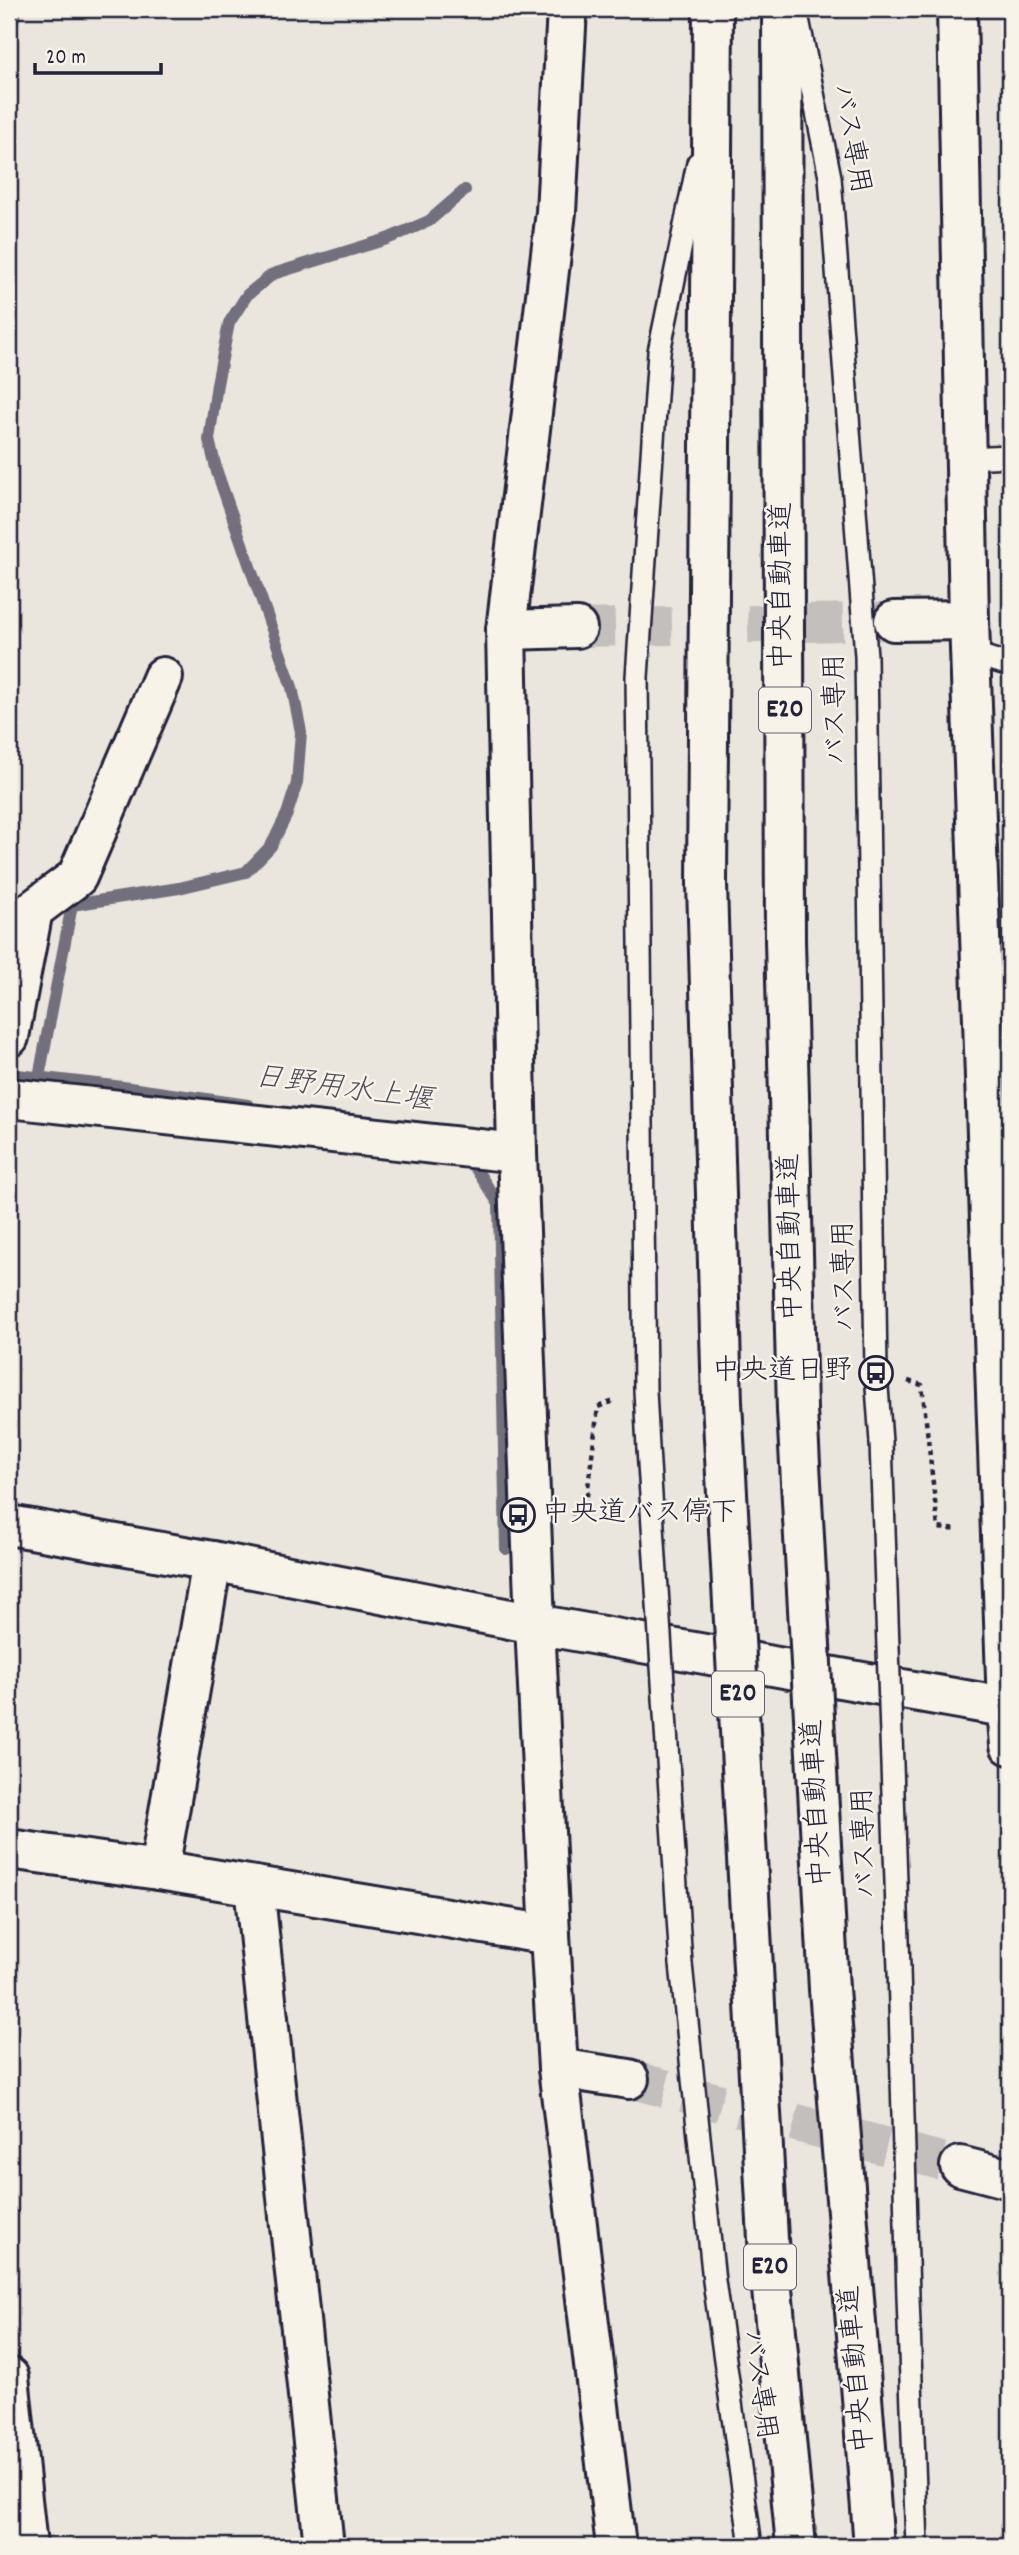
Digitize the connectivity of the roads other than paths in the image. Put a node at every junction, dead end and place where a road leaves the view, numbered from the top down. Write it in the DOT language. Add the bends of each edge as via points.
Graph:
graph roads {
  1 [pos="568,9"];
  2 [pos="713,9"];
  3 [pos="782,9"];
  4 [pos="796,9"];
  5 [pos="957,9"];
  6 [pos="711,98"];
  7 [pos="1010,456"];
  8 [pos="966,458"];
  9 [pos="894,621"];
  10 [pos="577,628"];
  11 [pos="506,630"];
  12 [pos="970,636"];
  13 [pos="1010,665"];
  14 [pos="163,677"];
  15 [pos="996,975"];
  16 [pos="9,1037"];
  17 [pos="9,1098"];
  18 [pos="498,1151"];
  19 [pos="9,1525"];
  20 [pos="212,1561"];
  21 [pos="534,1624"];
  22 [pos="1008,1708"];
  23 [pos="1010,1745"];
  24 [pos="9,1849"];
  25 [pos="159,1870"];
  26 [pos="254,1886"];
  27 [pos="550,1935"];
  28 [pos="558,2068"];
  29 [pos="629,2079"];
  30 [pos="960,2166"];
  31 [pos="1010,2179"];
  32 [pos="9,2377"];
  33 [pos="27,2546"];
  34 [pos="324,2546"];
  35 [pos="616,2546"];
  36 [pos="751,2546"];
  37 [pos="796,2546"];
  38 [pos="874,2546"];
  39 [pos="918,2546"];
  1 -- 11 [label="main road" via="556,212"];
  2 -- 6 [label="main road, E20"];
  3 -- 38 [label="main road, 中央自動車道 / E20, bridge" via="785,926 797,1410 829,1989"];
  4 -- 39 [label="lane, バス専用, bridge" via="830,177 866,656 876,1373"];
  5 -- 8 [label="main road"];
  6 -- 36 [label="lane, バス専用, bridge" via="659,352 637,677 645,1390 681,1964 714,2281"];
  6 -- 37 [label="main road, E20, bridge" via="707,884 722,1402 769,2257"];
  7 -- 8 [label="lane"];
  8 -- 12 [label="main road"];
  9 -- 12 [label="main road"];
  10 -- 11 [label="main road"];
  11 -- 18 [label="main road"];
  12 -- 13 [label="lane"];
  12 -- 15 [label="main road"];
  14 -- 16 [label="main road" via="77,877 33,910"];
  15 -- 22 [label="main road" via="1000,1535"];
  17 -- 18 [label="main road"];
  18 -- 21 [label="main road" via="531,1515"];
  19 -- 20 [label="main road"];
  20 -- 21 [label="main road"];
  20 -- 25 [label="main road"];
  21 -- 22 [label="main road"];
  21 -- 27 [label="main road"];
  22 -- 23 [label="main road"];
  24 -- 25 [label="main road"];
  25 -- 26 [label="main road"];
  26 -- 27 [label="main road"];
  26 -- 34 [label="main road"];
  27 -- 28 [label="main road"];
  28 -- 29 [label="main road"];
  28 -- 35 [label="main road"];
  30 -- 31 [label="main road"];
  32 -- 33 [label="main road"];
}
